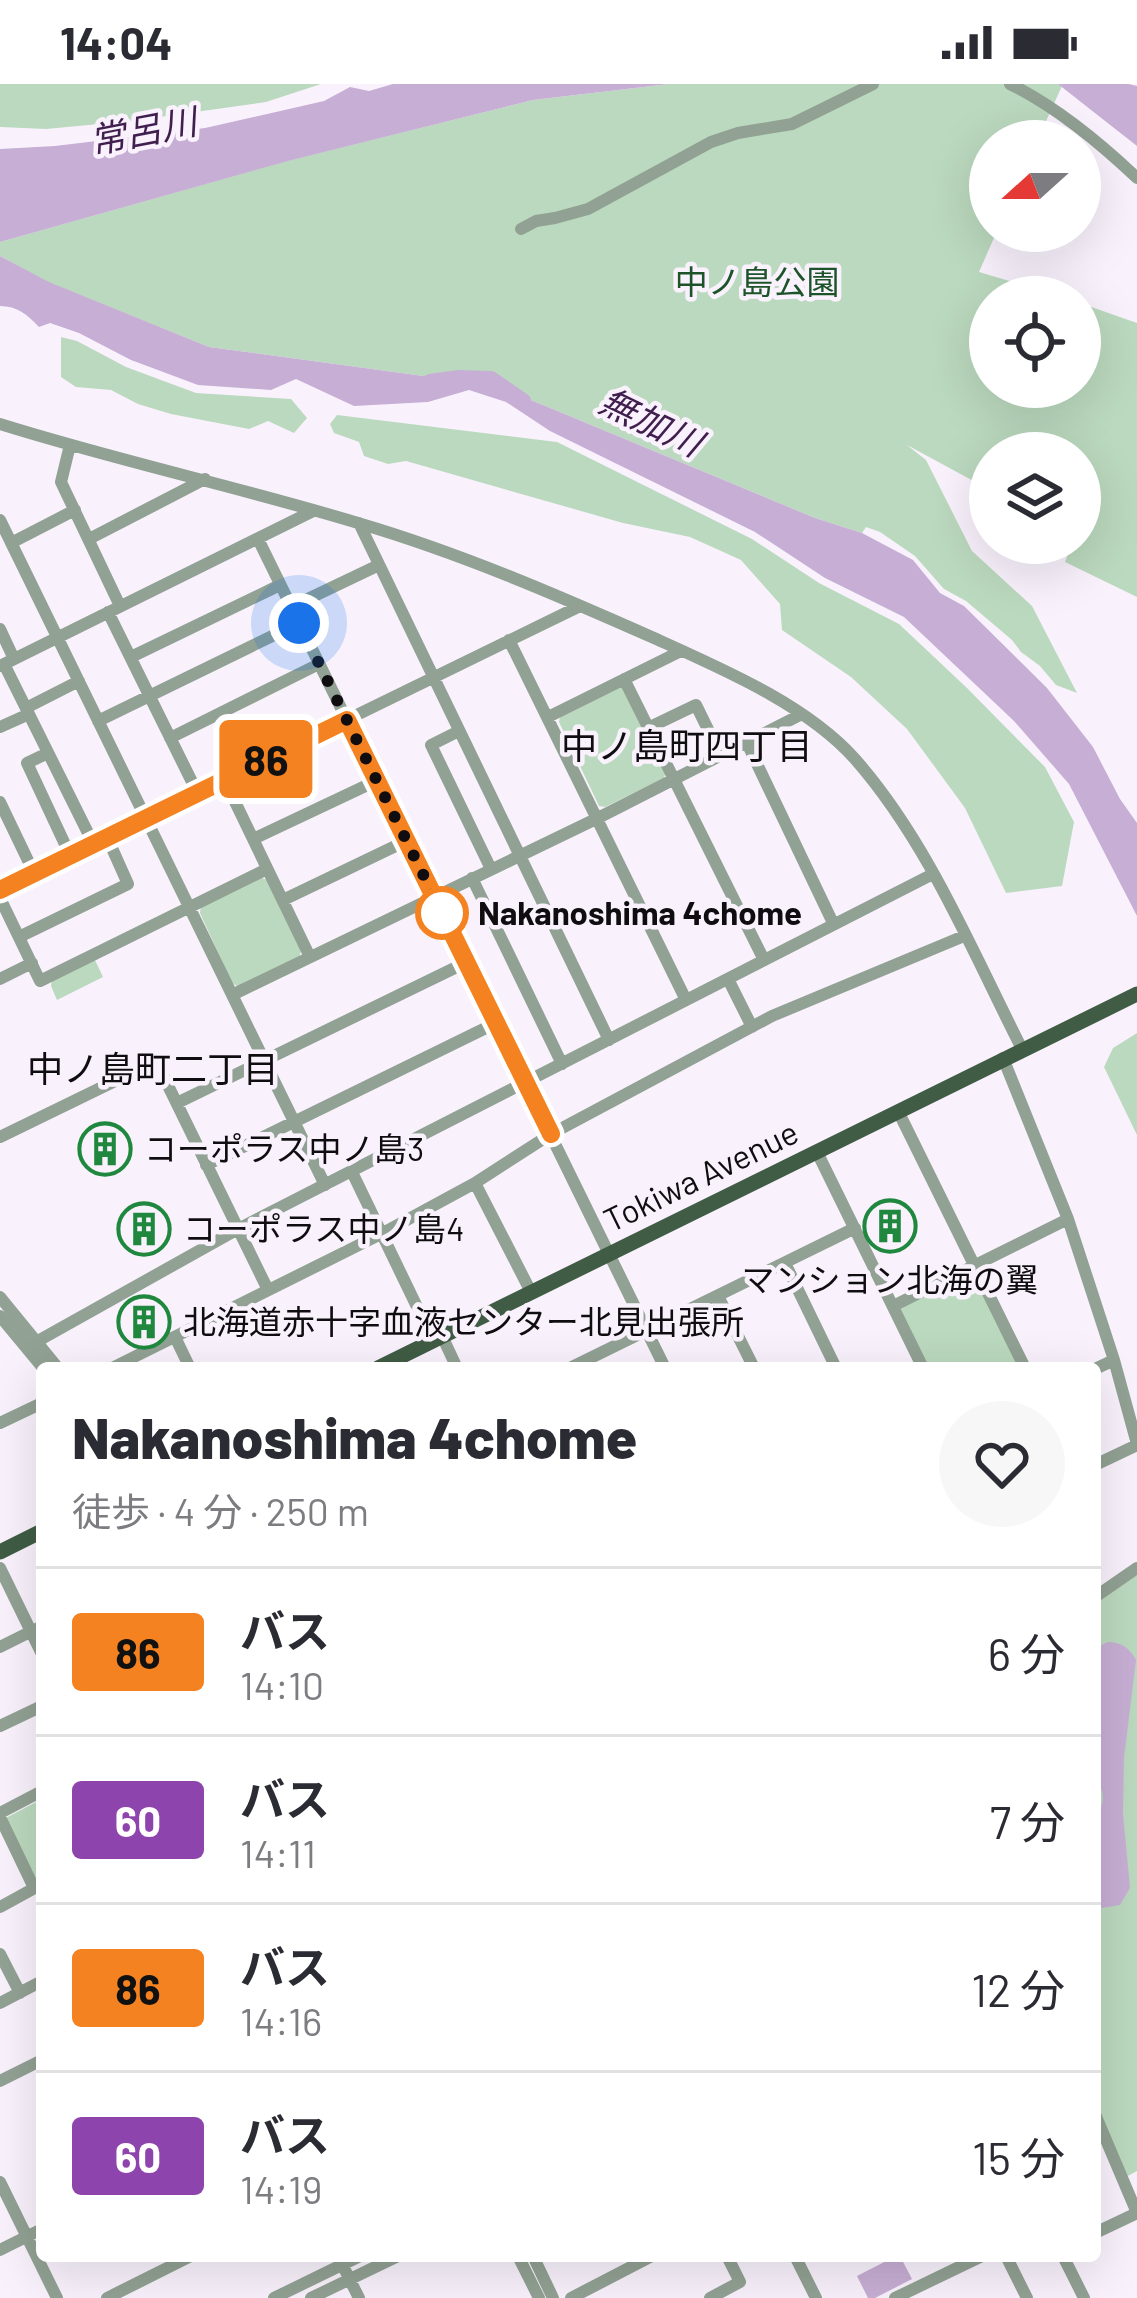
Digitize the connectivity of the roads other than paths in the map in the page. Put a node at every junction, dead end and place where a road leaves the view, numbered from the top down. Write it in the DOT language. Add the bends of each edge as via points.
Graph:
graph roads {
  1 [pos="873,84"];
  2 [pos="1010,84"];
  3 [pos="1137,178"];
  4 [pos="520,229"];
  5 [pos="0,424"];
  6 [pos="70,446"];
  7 [pos="206,479"];
  8 [pos="75,510"];
  9 [pos="314,511"];
  10 [pos="0,520"];
  11 [pos="359,523"];
  12 [pos="88,538"];
  13 [pos="258,539"];
  14 [pos="11,543"];
  15 [pos="379,565"];
  16 [pos="280,585"];
  17 [pos="580,605"];
  18 [pos="291,607"];
  19 [pos="114,609"];
  20 [pos="299,623"];
  21 [pos="0,629"];
  22 [pos="57,637"];
  23 [pos="509,640"];
  24 [pos="681,650"];
  25 [pos="131,657"];
  26 [pos="6,663"];
  27 [pos="319,664"];
  28 [pos="434,679"];
  29 [pos="624,679"];
  30 [pos="79,681"];
  31 [pos="150,696"];
  32 [pos="27,711"];
  33 [pos="802,714"];
  34 [pos="548,717"];
  35 [pos="347,720"];
  36 [pos="98,721"];
  37 [pos="0,727"];
  38 [pos="648,728"];
  39 [pos="459,731"];
  40 [pos="170,738"];
  41 [pos="747,743"];
  42 [pos="48,753"];
  43 [pos="722,757"];
  44 [pos="224,779"];
  45 [pos="674,781"];
  46 [pos="376,782"];
  47 [pos="196,792"];
  48 [pos="0,802"];
  49 [pos="146,818"];
  50 [pos="598,818"];
  51 [pos="253,839"];
  52 [pos="100,840"];
  53 [pos="406,841"];
  54 [pos="70,855"];
  55 [pos="519,855"];
  56 [pos="267,869"];
  57 [pos="491,869"];
  58 [pos="34,873"];
  59 [pos="933,874"];
  60 [pos="472,878"];
  61 [pos="0,894"];
  62 [pos="434,896"];
  63 [pos="283,900"];
  64 [pos="188,907"];
  65 [pos="833,923"];
  66 [pos="964,936"];
  67 [pos="19,938"];
  68 [pos="310,957"];
  69 [pos="764,960"];
  70 [pos="467,962"];
  71 [pos="32,963"];
  72 [pos="0,979"];
  73 [pos="728,979"];
  74 [pos="1137,994"];
  75 [pos="232,995"];
  76 [pos="686,1000"];
  77 [pos="496,1023"];
  78 [pos="752,1028"];
  79 [pos="609,1040"];
  80 [pos="1022,1049"];
  81 [pos="1004,1058"];
  82 [pos="264,1060"];
  83 [pos="562,1064"];
  84 [pos="526,1083"];
  85 [pos="177,1103"];
  86 [pos="898,1112"];
  87 [pos="293,1120"];
  88 [pos="551,1134"];
  89 [pos="0,1137"];
  90 [pos="817,1152"];
  91 [pos="206,1165"];
  92 [pos="352,1172"];
  93 [pos="475,1183"];
  94 [pos="326,1185"];
  95 [pos="1068,1219"];
  96 [pos="855,1228"];
  97 [pos="238,1229"];
  98 [pos="381,1234"];
  99 [pos="609,1255"];
  100 [pos="785,1263"];
  101 [pos="975,1265"];
  102 [pos="268,1290"];
  103 [pos="532,1292"];
  104 [pos="718,1296"];
  105 [pos="0,1297"];
  106 [pos="893,1306"];
  107 [pos="0,1316"];
  108 [pos="647,1331"];
  109 [pos="175,1337"];
  110 [pos="437,1338"];
  111 [pos="36,1342"];
  112 [pos="1114,1360"];
  113 [pos="38,1362"];
  114 [pos="53,1362"];
  115 [pos="128,1362"];
  116 [pos="187,1362"];
  117 [pos="390,1362"];
  118 [pos="454,1362"];
  119 [pos="582,1362"];
  120 [pos="661,1362"];
  121 [pos="751,1362"];
  122 [pos="833,1362"];
  123 [pos="916,1362"];
  124 [pos="1022,1362"];
  125 [pos="1101,1367"];
  126 [pos="36,1405"];
  127 [pos="0,1423"];
  128 [pos="1137,1445"];
  129 [pos="1101,1462"];
  130 [pos="36,1534"];
  131 [pos="0,1552"];
  132 [pos="0,1568"];
  133 [pos="1137,1568"];
  134 [pos="1101,1593"];
  135 [pos="36,1627"];
  136 [pos="36,1629"];
  137 [pos="0,1647"];
  138 [pos="36,1709"];
  139 [pos="0,1726"];
  140 [pos="36,1794"];
  141 [pos="0,1815"];
  142 [pos="36,1882"];
  143 [pos="36,1887"];
  144 [pos="0,1907"];
  145 [pos="0,1954"];
  146 [pos="36,1984"];
  147 [pos="20,1993"];
  148 [pos="0,2003"];
  149 [pos="36,2063"];
  150 [pos="0,2081"];
  151 [pos="1101,2130"];
  152 [pos="0,2182"];
  153 [pos="1137,2213"];
  154 [pos="1101,2230"];
  155 [pos="36,2232"];
  156 [pos="27,2237"];
  157 [pos="0,2250"];
  158 [pos="36,2255"];
  159 [pos="39,2262"];
  160 [pos="179,2262"];
  161 [pos="337,2262"];
  162 [pos="341,2262"];
  163 [pos="385,2262"];
  164 [pos="521,2262"];
  165 [pos="535,2262"];
  166 [pos="640,2262"];
  167 [pos="730,2262"];
  168 [pos="798,2262"];
  169 [pos="970,2262"];
  170 [pos="1009,2262"];
  171 [pos="1066,2262"];
  172 [pos="350,2279"];
  173 [pos="57,2298"];
  174 [pos="107,2298"];
  175 [pos="274,2298"];
  176 [pos="311,2298"];
  177 [pos="359,2298"];
  178 [pos="539,2298"];
  179 [pos="553,2298"];
  180 [pos="571,2298"];
  181 [pos="710,2298"];
  182 [pos="816,2298"];
  183 [pos="895,2298"];
  184 [pos="1027,2298"];
  185 [pos="1084,2298"];
  1 -- 4 [label="street" via="792,124 711,142 588,209"];
  2 -- 3 [label="street"];
  5 -- 6 [label="street"];
  6 -- 7 [label="street"];
  6 -- 8 [label="street" via="61,482"];
  7 -- 9 [label="street"];
  7 -- 12 [label="street"];
  8 -- 12 [label="street"];
  8 -- 14 [label="street"];
  9 -- 11 [label="street"];
  9 -- 13 [label="street"];
  10 -- 14 [label="street"];
  11 -- 15 [label="street"];
  11 -- 17 [label="street"];
  12 -- 19 [label="street"];
  13 -- 16 [label="street"];
  13 -- 19 [label="street"];
  14 -- 22 [label="street"];
  15 -- 18 [label="street"];
  15 -- 28 [label="street"];
  16 -- 18 [label="street"];
  16 -- 25 [label="street"];
  17 -- 23 [label="street"];
  17 -- 24 [label="street"];
  18 -- 20 [label="street"];
  19 -- 22 [label="street"];
  19 -- 25 [label="street"];
  20 -- 27 [label="street"];
  20 -- 31 [label="street"];
  21 -- 26 [label="street"];
  22 -- 26 [label="street"];
  22 -- 30 [label="street"];
  23 -- 28 [label="street"];
  23 -- 34 [label="street"];
  24 -- 29 [label="street"];
  24 -- 33 [label="street"];
  25 -- 31 [label="street"];
  26 -- 32 [label="street"];
  27 -- 35 [label="street"];
  27 -- 40 [label="street"];
  28 -- 35 [label="street"];
  28 -- 39 [label="street"];
  29 -- 34 [label="street"];
  29 -- 38 [label="street"];
  30 -- 32 [label="street"];
  30 -- 36 [label="street"];
  31 -- 36 [label="street"];
  31 -- 40 [label="street"];
  32 -- 37 [label="street"];
  32 -- 42 [label="street"];
  33 -- 41 [label="street"];
  33 -- 59 [label="street" via="853,756"];
  34 -- 50 [label="street"];
  35 -- 44 [label="street"];
  35 -- 46 [label="street"];
  36 -- 49 [label="street"];
  38 -- 43 [label="street" via="696,705"];
  38 -- 45 [label="street"];
  39 -- 55 [label="street"];
  39 -- 57 [label="street" via="431,745"];
  40 -- 47 [label="street"];
  41 -- 43 [label="street"];
  41 -- 65 [label="street"];
  42 -- 52 [label="street"];
  42 -- 54 [label="street" via="27,763"];
  43 -- 45 [label="street"];
  44 -- 47 [label="street"];
  44 -- 51 [label="street"];
  45 -- 50 [label="street"];
  45 -- 69 [label="street"];
  46 -- 51 [label="street"];
  46 -- 53 [label="street"];
  47 -- 49 [label="street"];
  48 -- 58 [label="street"];
  49 -- 52 [label="street"];
  49 -- 64 [label="street"];
  50 -- 55 [label="street"];
  50 -- 76 [label="street"];
  51 -- 56 [label="street"];
  52 -- 54 [label="street"];
  52 -- 67 [label="street" via="128,884"];
  53 -- 62 [label="street"];
  53 -- 63 [label="street"];
  54 -- 58 [label="street"];
  55 -- 57 [label="street"];
  55 -- 79 [label="street"];
  56 -- 63 [label="street"];
  56 -- 64 [label="street"];
  57 -- 60 [label="street"];
  58 -- 61 [label="street"];
  59 -- 65 [label="street"];
  59 -- 66 [label="street"];
  60 -- 62 [label="street"];
  60 -- 83 [label="street"];
  61 -- 67 [label="street"];
  62 -- 68 [label="street"];
  62 -- 70 [label="street"];
  63 -- 68 [label="street"];
  64 -- 71 [label="street" via="40,981"];
  64 -- 75 [label="street"];
  65 -- 69 [label="street"];
  66 -- 78 [label="street"];
  66 -- 80 [label="street"];
  67 -- 71 [label="street"];
  68 -- 75 [label="street"];
  69 -- 73 [label="street"];
  70 -- 77 [label="street"];
  70 -- 82 [label="street"];
  71 -- 72 [label="street"];
  73 -- 76 [label="street"];
  73 -- 78 [label="street"];
  74 -- 80 [label="main road, Tokiwa Avenue"];
  75 -- 82 [label="street"];
  76 -- 79 [label="street"];
  77 -- 84 [label="street"];
  77 -- 87 [label="street"];
  78 -- 88 [label="street"];
  79 -- 83 [label="street"];
  80 -- 81 [label="main road, Tokiwa Avenue"];
  81 -- 86 [label="main road, Tokiwa Avenue"];
  81 -- 95 [label="street"];
  82 -- 85 [label="street"];
  82 -- 87 [label="street"];
  83 -- 84 [label="street"];
  84 -- 88 [label="street"];
  84 -- 92 [label="street"];
  85 -- 89 [label="street" via="156,1061"];
  85 -- 91 [label="street"];
  86 -- 90 [label="main road, Tokiwa Avenue"];
  86 -- 101 [label="street"];
  87 -- 91 [label="street"];
  87 -- 94 [label="street"];
  88 -- 93 [label="street"];
  88 -- 99 [label="street"];
  90 -- 96 [label="street"];
  90 -- 99 [label="main road, Tokiwa Avenue"];
  91 -- 97 [label="street"];
  92 -- 94 [label="street"];
  92 -- 98 [label="street"];
  93 -- 98 [label="street"];
  93 -- 103 [label="street"];
  94 -- 97 [label="street"];
  95 -- 101 [label="street"];
  95 -- 112 [label="street"];
  96 -- 100 [label="street"];
  96 -- 106 [label="street"];
  97 -- 102 [label="street"];
  97 -- 111 [label="street"];
  98 -- 102 [label="street"];
  98 -- 110 [label="street"];
  99 -- 103 [label="main road, Tokiwa Avenue"];
  99 -- 108 [label="street"];
  100 -- 104 [label="street"];
  100 -- 122 [label="street"];
  101 -- 106 [label="street"];
  101 -- 124 [label="street"];
  102 -- 109 [label="street"];
  103 -- 110 [label="main road, Tokiwa Avenue"];
  104 -- 108 [label="street"];
  104 -- 121 [label="street"];
  105 -- 111 [label="street"];
  106 -- 123 [label="street"];
  107 -- 113 [label="street"];
  108 -- 119 [label="street"];
  108 -- 120 [label="street"];
  109 -- 115 [label="street"];
  109 -- 116 [label="street"];
  110 -- 117 [label="main road, Tokiwa Avenue"];
  110 -- 118 [label="street"];
  111 -- 114 [label="street"];
  112 -- 125 [label="street"];
  112 -- 128 [label="street"];
  126 -- 127 [label="street"];
  128 -- 129 [label="street"];
  130 -- 131 [label="main road"];
  132 -- 135 [label="street"];
  133 -- 134 [label="street"];
  136 -- 137 [label="street"];
  138 -- 139 [label="street"];
  140 -- 141 [label="street"];
  141 -- 142 [label="street"];
  143 -- 144 [label="street"];
  145 -- 147 [label="street"];
  146 -- 147 [label="street"];
  147 -- 148 [label="street"];
  149 -- 150 [label="street"];
  151 -- 153 [label="street"];
  152 -- 156 [label="street"];
  153 -- 154 [label="street"];
  155 -- 156 [label="street"];
  156 -- 157 [label="street"];
  156 -- 158 [label="street"];
  159 -- 173 [label="street"];
  160 -- 174 [label="street"];
  161 -- 175 [label="street"];
  162 -- 172 [label="street"];
  163 -- 172 [label="street"];
  164 -- 178 [label="street"];
  165 -- 179 [label="street"];
  166 -- 180 [label="street"];
  167 -- 181 [label="street" via="740,2282"];
  168 -- 182 [label="street"];
  169 -- 183 [label="street"];
  170 -- 184 [label="street"];
  171 -- 185 [label="street"];
  172 -- 176 [label="street"];
  172 -- 177 [label="street"];
}
